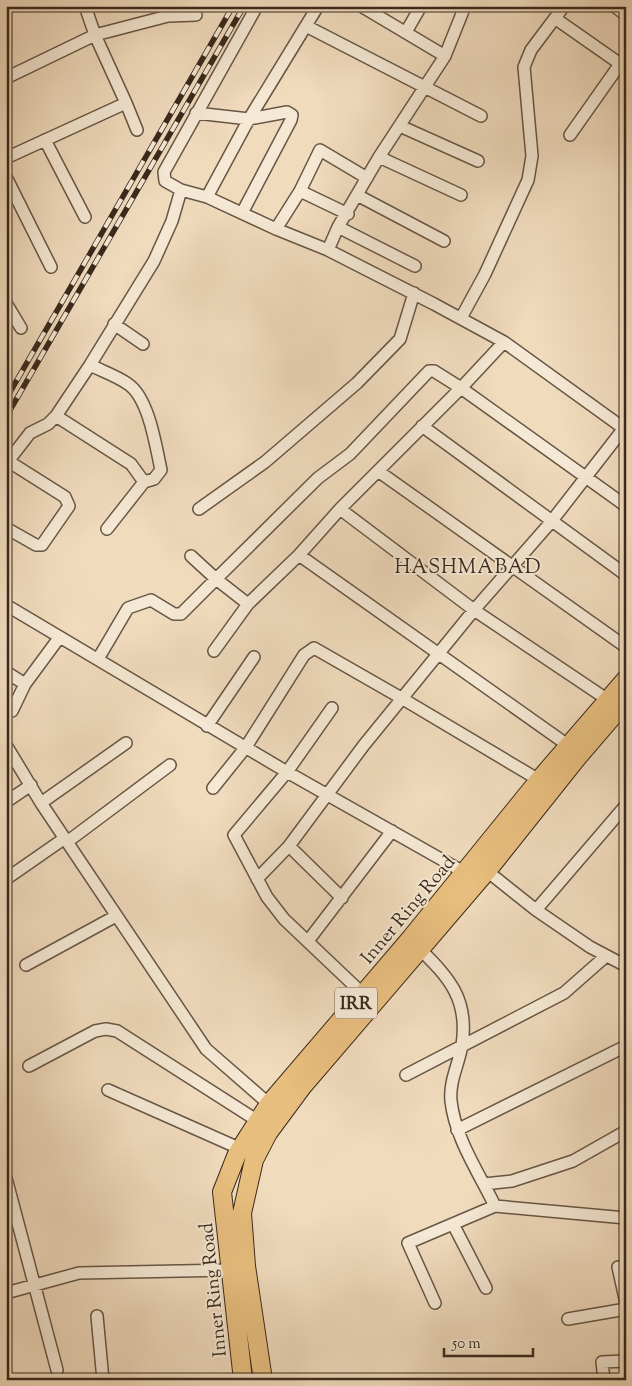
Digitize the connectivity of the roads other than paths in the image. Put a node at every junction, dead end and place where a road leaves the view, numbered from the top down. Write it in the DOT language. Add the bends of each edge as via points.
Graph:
graph roads {
  1 [pos="85,6"];
  2 [pos="257,6"];
  3 [pos="318,6"];
  4 [pos="421,6"];
  5 [pos="465,6"];
  6 [pos="564,6"];
  7 [pos="614,6"];
  8 [pos="366,7"];
  9 [pos="196,14"];
  10 [pos="626,15"];
  11 [pos="556,19"];
  12 [pos="306,26"];
  13 [pos="406,32"];
  14 [pos="95,35"];
  15 [pos="445,56"];
  16 [pos="623,66"];
  17 [pos="6,78"];
  18 [pos="425,88"];
  19 [pos="126,103"];
  20 [pos="196,113"];
  21 [pos="481,116"];
  22 [pos="250,119"];
  23 [pos="400,126"];
  24 [pos="137,130"];
  25 [pos="570,135"];
  26 [pos="45,140"];
  27 [pos="379,157"];
  28 [pos="6,158"];
  29 [pos="478,161"];
  30 [pos="6,177"];
  31 [pos="367,178"];
  32 [pos="181,190"];
  33 [pos="300,191"];
  34 [pos="357,195"];
  35 [pos="461,196"];
  36 [pos="207,197"];
  37 [pos="242,213"];
  38 [pos="348,214"];
  39 [pos="85,217"];
  40 [pos="338,227"];
  41 [pos="276,229"];
  42 [pos="444,241"];
  43 [pos="328,250"];
  44 [pos="415,266"];
  45 [pos="51,267"];
  46 [pos="414,293"];
  47 [pos="7,304"];
  48 [pos="461,318"];
  49 [pos="114,324"];
  50 [pos="21,328"];
  51 [pos="504,342"];
  52 [pos="142,344"];
  53 [pos="90,365"];
  54 [pos="461,388"];
  55 [pos="56,416"];
  56 [pos="422,426"];
  57 [pos="625,429"];
  58 [pos="7,462"];
  59 [pos="378,471"];
  60 [pos="586,476"];
  61 [pos="144,482"];
  62 [pos="626,506"];
  63 [pos="199,509"];
  64 [pos="340,509"];
  65 [pos="551,522"];
  66 [pos="6,528"];
  67 [pos="107,529"];
  68 [pos="299,555"];
  69 [pos="191,556"];
  70 [pos="511,567"];
  71 [pos="626,575"];
  72 [pos="216,579"];
  73 [pos="248,604"];
  74 [pos="6,605"];
  75 [pos="474,610"];
  76 [pos="59,638"];
  77 [pos="626,647"];
  78 [pos="214,650"];
  79 [pos="439,655"];
  80 [pos="254,656"];
  81 [pos="98,659"];
  82 [pos="6,672"];
  83 [pos="626,678"];
  84 [pos="26,684"];
  85 [pos="404,699"];
  86 [pos="608,700"];
  87 [pos="626,701"];
  88 [pos="332,708"];
  89 [pos="12,711"];
  90 [pos="208,726"];
  91 [pos="126,743"];
  92 [pos="6,745"];
  93 [pos="569,746"];
  94 [pos="246,747"];
  95 [pos="170,765"];
  96 [pos="287,772"];
  97 [pos="539,780"];
  98 [pos="32,785"];
  99 [pos="213,788"];
  100 [pos="327,796"];
  101 [pos="6,802"];
  102 [pos="42,803"];
  103 [pos="626,805"];
  104 [pos="392,831"];
  105 [pos="66,840"];
  106 [pos="289,846"];
  107 [pos="477,875"];
  108 [pos="6,879"];
  109 [pos="257,879"];
  110 [pos="342,898"];
  111 [pos="536,910"];
  112 [pos="116,916"];
  113 [pos="308,942"];
  114 [pos="420,949"];
  115 [pos="606,956"];
  116 [pos="26,965"];
  117 [pos="626,966"];
  118 [pos="364,994"];
  119 [pos="462,1045"];
  120 [pos="626,1046"];
  121 [pos="29,1066"];
  122 [pos="406,1075"];
  123 [pos="108,1090"];
  124 [pos="269,1104"];
  125 [pos="258,1121"];
  126 [pos="457,1130"];
  127 [pos="626,1131"];
  128 [pos="241,1149"];
  129 [pos="6,1178"];
  130 [pos="484,1184"];
  131 [pos="496,1206"];
  132 [pos="626,1218"];
  133 [pos="453,1224"];
  134 [pos="618,1267"];
  135 [pos="231,1270"];
  136 [pos="34,1285"];
  137 [pos="486,1288"];
  138 [pos="6,1293"];
  139 [pos="435,1303"];
  140 [pos="626,1303"];
  141 [pos="626,1309"];
  142 [pos="97,1316"];
  143 [pos="568,1319"];
  144 [pos="626,1361"];
  145 [pos="57,1370"];
  146 [pos="103,1380"];
  147 [pos="243,1380"];
  148 [pos="263,1380"];
  149 [pos="604,1380"];
  1 -- 14 [label="street"];
  2 -- 20 [label="street"];
  3 -- 12 [label="street"];
  4 -- 13 [label="street"];
  5 -- 15 [label="street"];
  6 -- 11 [label="street"];
  7 -- 10 [label="street"];
  8 -- 13 [label="street"];
  9 -- 14 [label="street" via="168,16"];
  11 -- 16 [label="street"];
  11 -- 48 [label="street" via="530,50 524,67 532,156 528,180"];
  12 -- 18 [label="street"];
  12 -- 22 [label="street"];
  13 -- 15 [label="street"];
  14 -- 17 [label="street"];
  14 -- 19 [label="street"];
  15 -- 18 [label="street"];
  16 -- 25 [label="street"];
  18 -- 21 [label="street"];
  18 -- 23 [label="street"];
  19 -- 24 [label="street"];
  19 -- 26 [label="street"];
  20 -- 22 [label="street"];
  20 -- 32 [label="street" via="162,175 167,183"];
  22 -- 36 [label="street"];
  22 -- 37 [label="street" via="287,112 292,118"];
  23 -- 27 [label="street"];
  23 -- 29 [label="street"];
  26 -- 28 [label="street"];
  26 -- 39 [label="street"];
  27 -- 31 [label="street"];
  27 -- 35 [label="street"];
  30 -- 45 [label="street"];
  31 -- 33 [label="street" via="320,150"];
  31 -- 34 [label="street"];
  32 -- 36 [label="street"];
  32 -- 49 [label="street" via="172,221 154,261"];
  33 -- 38 [label="street"];
  33 -- 41 [label="street"];
  34 -- 38 [label="street"];
  34 -- 42 [label="street"];
  36 -- 37 [label="street"];
  37 -- 41 [label="street"];
  38 -- 40 [label="street"];
  40 -- 43 [label="street"];
  40 -- 44 [label="street"];
  41 -- 43 [label="street"];
  43 -- 46 [label="street"];
  46 -- 48 [label="street"];
  46 -- 63 [label="street" via="400,339 357,383 265,462"];
  47 -- 50 [label="street"];
  48 -- 51 [label="street"];
  49 -- 52 [label="street"];
  49 -- 53 [label="street"];
  51 -- 54 [label="street"];
  51 -- 57 [label="street"];
  53 -- 55 [label="street"];
  53 -- 61 [label="street" via="128,384 140,401 154,433 160,470 154,479"];
  54 -- 56 [label="street"];
  54 -- 60 [label="street"];
  54 -- 72 [label="street" via="434,371 425,374 350,454 318,478"];
  55 -- 58 [label="street" via="30,433"];
  55 -- 61 [label="street" via="131,464"];
  56 -- 59 [label="street"];
  56 -- 65 [label="street"];
  57 -- 60 [label="street"];
  58 -- 66 [label="street" via="65,497 69,506 42,545 36,545"];
  59 -- 64 [label="street"];
  59 -- 70 [label="street"];
  60 -- 62 [label="street"];
  60 -- 65 [label="street"];
  61 -- 67 [label="street"];
  64 -- 68 [label="street"];
  64 -- 75 [label="street"];
  65 -- 70 [label="street"];
  65 -- 71 [label="street"];
  68 -- 73 [label="street"];
  68 -- 79 [label="street"];
  69 -- 72 [label="street"];
  70 -- 75 [label="street"];
  70 -- 77 [label="street"];
  72 -- 73 [label="street"];
  72 -- 81 [label="street" via="180,614 174,614 150,600 128,608"];
  73 -- 78 [label="street"];
  74 -- 76 [label="street"];
  75 -- 79 [label="street"];
  75 -- 86 [label="street"];
  76 -- 81 [label="street"];
  76 -- 84 [label="street"];
  79 -- 85 [label="street"];
  79 -- 93 [label="street"];
  80 -- 90 [label="street"];
  81 -- 90 [label="street"];
  82 -- 84 [label="street"];
  83 -- 86 [label="highway, Inner Ring Road / IRR"];
  84 -- 89 [label="street"];
  85 -- 94 [label="street" via="311,649 304,655"];
  85 -- 97 [label="street"];
  85 -- 100 [label="street" via="364,745"];
  86 -- 93 [label="highway, Inner Ring Road / IRR"];
  87 -- 107 [label="highway, Inner Ring Road / IRR"];
  88 -- 96 [label="street"];
  90 -- 94 [label="street"];
  91 -- 102 [label="street"];
  92 -- 98 [label="street"];
  93 -- 97 [label="highway, Inner Ring Road / IRR"];
  94 -- 96 [label="street"];
  94 -- 99 [label="street"];
  95 -- 105 [label="street"];
  96 -- 100 [label="street"];
  96 -- 109 [label="street" via="234,834"];
  97 -- 107 [label="highway, Inner Ring Road / IRR"];
  98 -- 101 [label="street"];
  98 -- 102 [label="street"];
  100 -- 104 [label="street"];
  100 -- 106 [label="street"];
  102 -- 105 [label="street"];
  103 -- 111 [label="street"];
  104 -- 107 [label="street"];
  104 -- 110 [label="street"];
  105 -- 108 [label="street"];
  105 -- 112 [label="street"];
  106 -- 109 [label="street"];
  106 -- 110 [label="street"];
  107 -- 111 [label="street"];
  107 -- 114 [label="highway, Inner Ring Road / IRR"];
  107 -- 118 [label="highway, Inner Ring Road / IRR"];
  109 -- 113 [label="street" via="284,919"];
  110 -- 113 [label="street"];
  111 -- 115 [label="street"];
  112 -- 116 [label="street"];
  112 -- 124 [label="street" via="206,1049"];
  113 -- 118 [label="street"];
  114 -- 119 [label="street" via="454,988 459,1002"];
  114 -- 148 [label="highway, Inner Ring Road / IRR" via="302,1087 268,1133 254,1160 244,1196 242,1220"];
  115 -- 117 [label="street"];
  115 -- 119 [label="street" via="564,993"];
  118 -- 124 [label="highway, Inner Ring Road / IRR"];
  119 -- 122 [label="street"];
  119 -- 126 [label="street" via="450,1098"];
  120 -- 126 [label="street"];
  121 -- 125 [label="street" via="95,1031 117,1031"];
  123 -- 128 [label="street"];
  124 -- 125 [label="highway, Inner Ring Road / IRR"];
  125 -- 128 [label="highway, Inner Ring Road / IRR"];
  126 -- 130 [label="street"];
  127 -- 130 [label="street" via="573,1161 512,1181"];
  128 -- 135 [label="highway, Inner Ring Road / IRR" via="222,1192"];
  129 -- 136 [label="street"];
  130 -- 131 [label="street"];
  131 -- 132 [label="street"];
  131 -- 133 [label="street"];
  133 -- 137 [label="street"];
  133 -- 139 [label="street" via="408,1243"];
  134 -- 140 [label="street"];
  135 -- 136 [label="street" via="79,1273"];
  135 -- 147 [label="highway, Inner Ring Road / IRR"];
  136 -- 138 [label="street"];
  136 -- 145 [label="street"];
  141 -- 143 [label="street"];
  142 -- 146 [label="street"];
  144 -- 149 [label="street" via="602,1362"];
}
